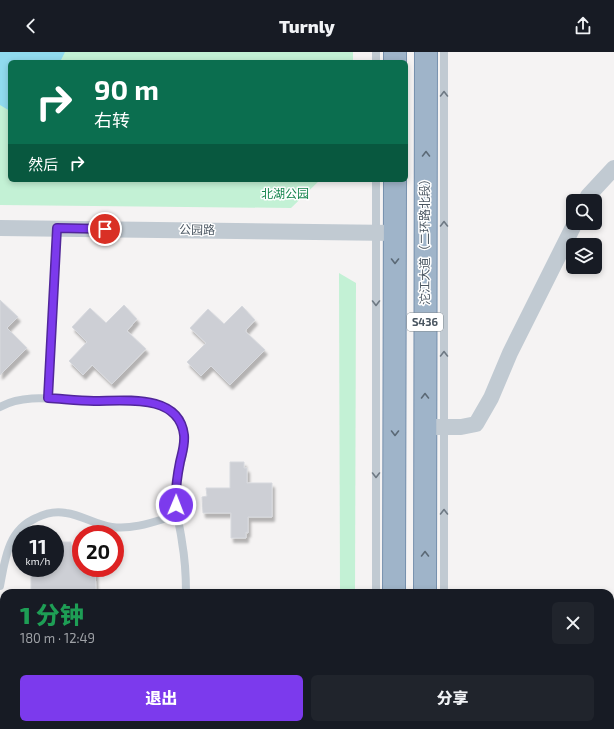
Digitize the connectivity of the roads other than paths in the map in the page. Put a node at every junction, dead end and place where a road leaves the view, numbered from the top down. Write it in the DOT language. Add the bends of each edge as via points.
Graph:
graph roads {
  1 [pos="426,52"];
  2 [pos="444,52"];
  3 [pos="614,168"];
  4 [pos="376,182"];
  5 [pos="395,182"];
  6 [pos="590,194"];
  7 [pos="0,228"];
  8 [pos="57,228"];
  9 [pos="572,230"];
  10 [pos="386,233"];
  11 [pos="48,398"];
  12 [pos="0,407"];
  13 [pos="434,427"];
  14 [pos="177,515"];
  15 [pos="0,586"];
  16 [pos="186,589"];
  17 [pos="376,589"];
  18 [pos="394,589"];
  19 [pos="425,589"];
  20 [pos="444,589"];
  13 -- 1 [label="highway, 沱江大道（二环路北段） / S436, one-way"];
  13 -- 2 [label="lane, one-way"];
  3 -- 6 [label="street"];
  4 -- 10 [label="lane"];
  5 -- 10 [label="highway, S436"];
  7 -- 8 [label="street, 公园路"];
  8 -- 10 [label="street, 公园路"];
  8 -- 11 [label="lane"];
  9 -- 13 [label="street" via="476,424"];
  10 -- 17 [label="lane, one-way"];
  10 -- 18 [label="highway, S436, one-way"];
  11 -- 12 [label="lane" via="28,399"];
  11 -- 14 [label="lane" via="152,402 174,414 184,434 184,447 175,490"];
  19 -- 13 [label="highway, 沱江大道（二环路北段） / S436, one-way"];
  20 -- 13 [label="lane, one-way"];
  14 -- 15 [label="lane" via="126,528 97,524 65,512 39,516 27,522 15,534 9,546"];
  14 -- 16 [label="lane" via="185,561"];
}
